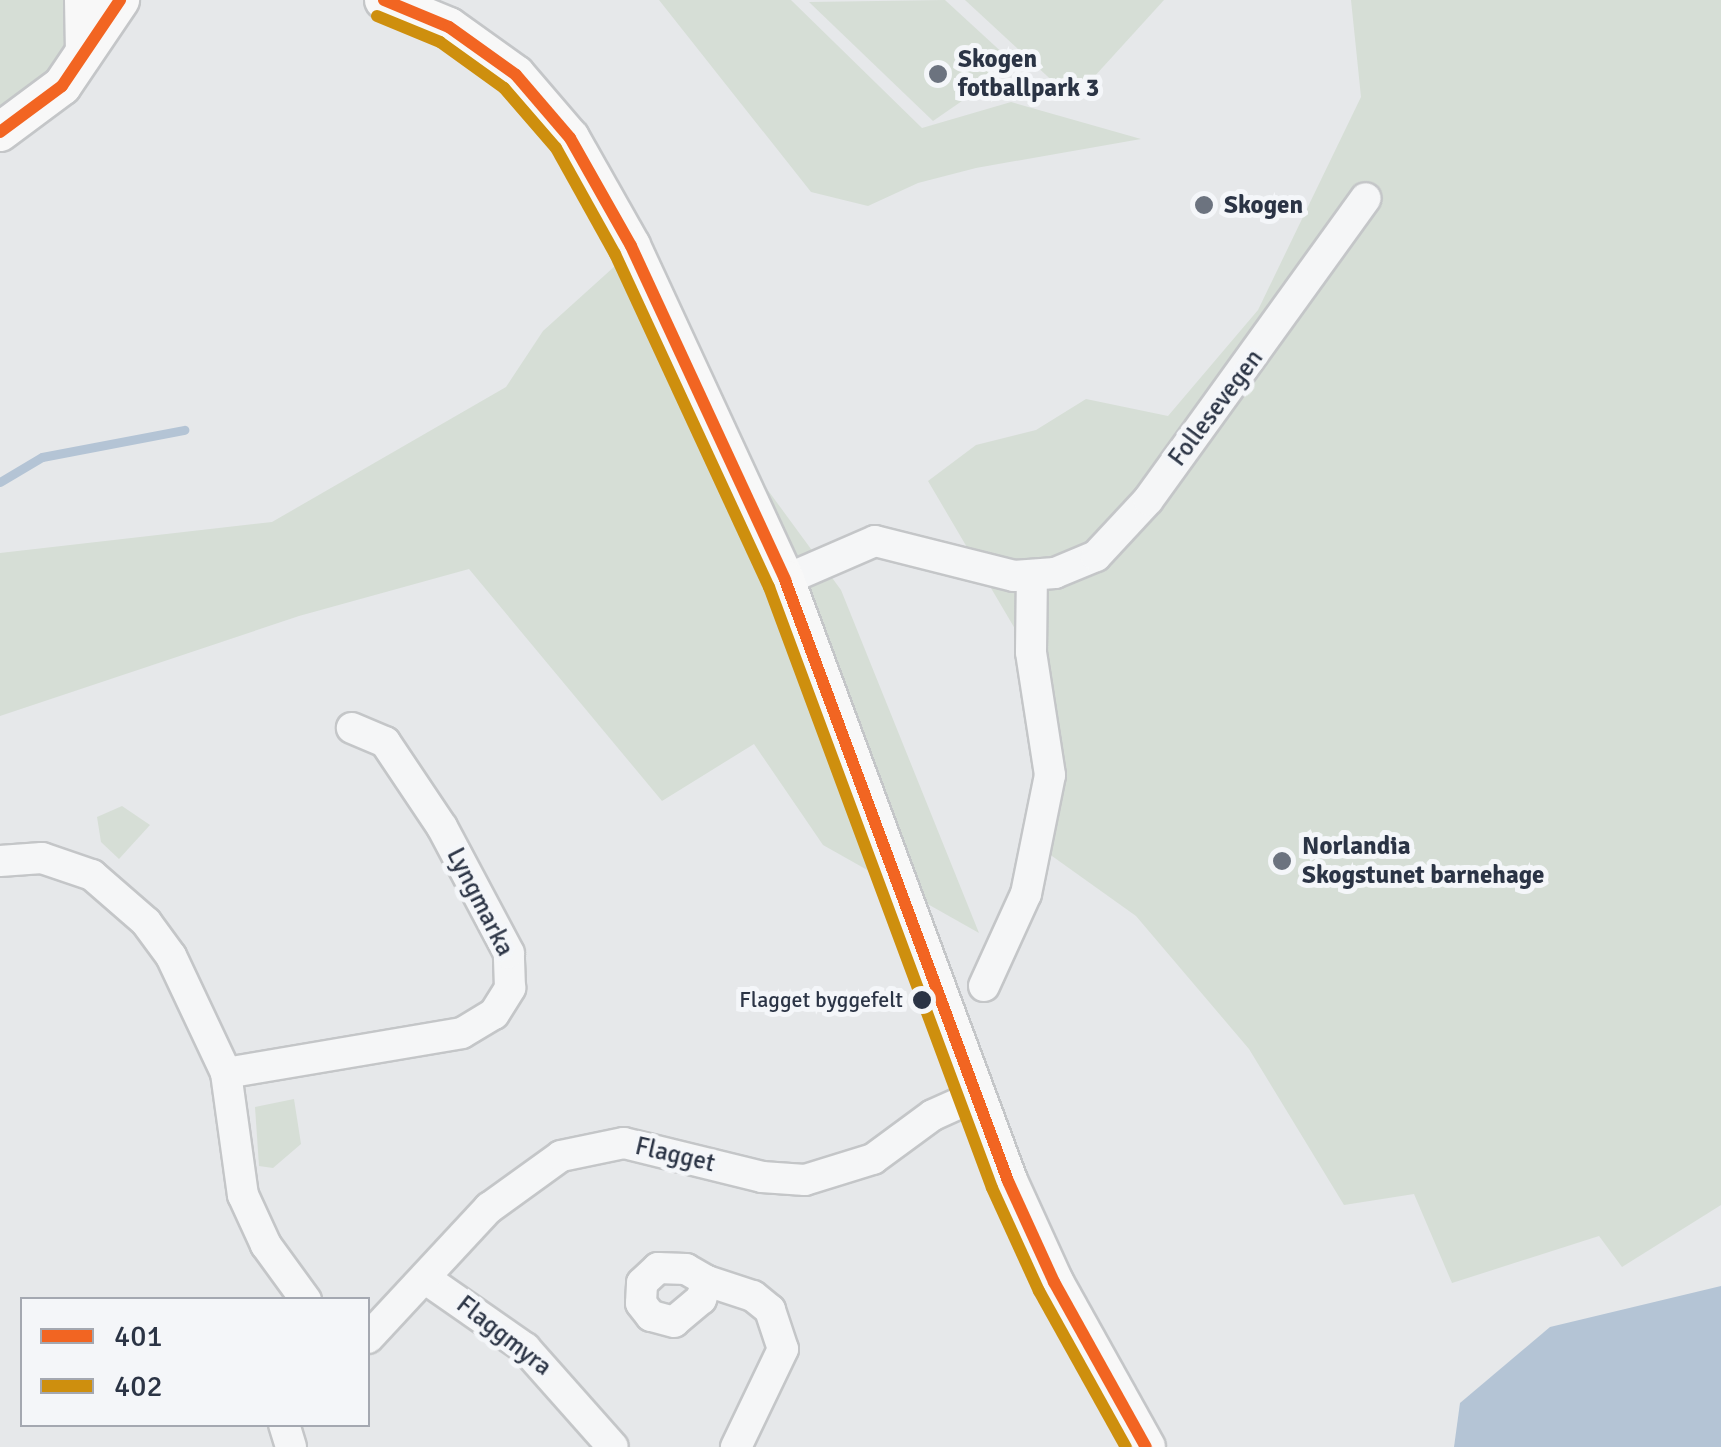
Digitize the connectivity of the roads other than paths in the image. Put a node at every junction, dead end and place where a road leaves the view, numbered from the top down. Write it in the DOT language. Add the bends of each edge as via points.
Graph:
graph roads {
  1 [pos="84,0"];
  2 [pos="120,0"];
  3 [pos="384,0"];
  4 [pos="85,50"];
  5 [pos="0,132"];
  6 [pos="1366,198"];
  7 [pos="1032,575"];
  8 [pos="785,580"];
  9 [pos="352,728"];
  10 [pos="0,860"];
  11 [pos="984,986"];
  12 [pos="226,1073"];
  13 [pos="974,1096"];
  14 [pos="426,1279"];
  15 [pos="707,1281"];
  16 [pos="304,1297"];
  17 [pos="370,1336"];
  18 [pos="1140,1445"];
  19 [pos="613,1447"];
  20 [pos="736,1447"];
  1 -- 4 [label="main road"];
  2 -- 4 [label="main road"];
  3 -- 8 [label="main road" via="484,48 570,138 687,358"];
  4 -- 5 [label="main road" via="46,103"];
  6 -- 7 [label="street, Follesevegen" via="1148,500 1096,556"];
  7 -- 8 [label="street, Follesevegen" via="1006,576 875,541"];
  7 -- 11 [label="street" via="1030,652 1050,775 1026,894"];
  8 -- 13 [label="main road"];
  9 -- 12 [label="street, Lyngmarka" via="385,742 442,826 509,952 510,988 494,1014 449,1037"];
  10 -- 12 [label="street" via="59,861 117,893 171,956"];
  12 -- 16 [label="street" via="244,1195 266,1245"];
  13 -- 14 [label="street, Flagget" via="933,1115 873,1160 805,1180 762,1177 624,1143 582,1148 510,1189"];
  13 -- 18 [label="main road" via="1048,1270"];
  14 -- 17 [label="street, Flagget"];
  14 -- 19 [label="street, Flaggmyra" via="525,1348"];
  15 -- 20 [label="street" via="753,1296 770,1310 783,1349"];
}
